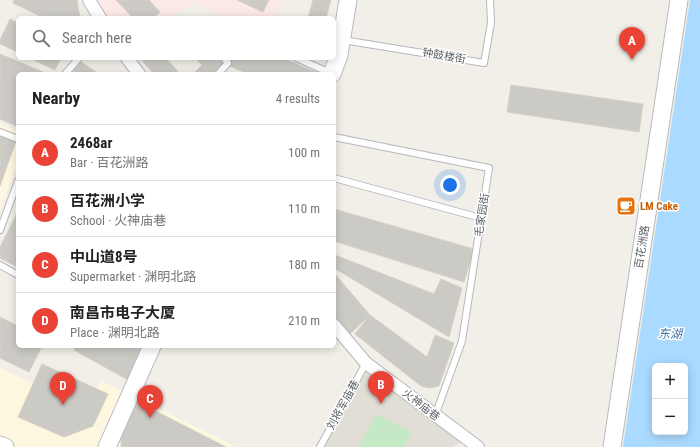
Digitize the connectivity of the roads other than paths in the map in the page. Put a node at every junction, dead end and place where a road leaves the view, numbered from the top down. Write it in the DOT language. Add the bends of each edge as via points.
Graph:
graph roads {
  1 [pos="88,0"];
  2 [pos="348,0"];
  3 [pos="490,0"];
  4 [pos="679,0"];
  5 [pos="99,16"];
  6 [pos="341,39"];
  7 [pos="77,60"];
  8 [pos="128,60"];
  9 [pos="226,60"];
  10 [pos="301,60"];
  11 [pos="67,72"];
  12 [pos="138,72"];
  13 [pos="220,72"];
  14 [pos="328,72"];
  15 [pos="333,72"];
  16 [pos="0,132"];
  17 [pos="336,137"];
  18 [pos="16,138"];
  19 [pos="336,179"];
  20 [pos="16,186"];
  21 [pos="481,218"];
  22 [pos="0,230"];
  23 [pos="0,265"];
  24 [pos="16,275"];
  25 [pos="336,327"];
  26 [pos="151,348"];
  27 [pos="366,363"];
  28 [pos="436,416"];
  29 [pos="0,445"];
  30 [pos="471,445"];
  31 [pos="5,447"];
  32 [pos="107,447"];
  33 [pos="320,447"];
  34 [pos="612,447"];
  1 -- 5 [label="street"];
  2 -- 6 [label="street"];
  3 -- 6 [label="lane, 钟鼓楼街" via="490,22 484,63"];
  4 -- 34 [label="street, 百花洲路"];
  6 -- 15 [label="street"];
  7 -- 11 [label="lane"];
  8 -- 12 [label="street"];
  9 -- 13 [label="lane" via="228,63"];
  10 -- 14 [label="lane"];
  16 -- 18 [label="lane"];
  17 -- 21 [label="lane, 毛家园街" via="489,168"];
  19 -- 21 [label="lane"];
  20 -- 22 [label="lane"];
  21 -- 28 [label="lane, 毛家园街" via="462,341"];
  23 -- 24 [label="lane"];
  25 -- 27 [label="street, 火神庙巷"];
  26 -- 32 [label="street"];
  27 -- 28 [label="street, 火神庙巷"];
  27 -- 33 [label="lane, 刘将军庙巷"];
  28 -- 30 [label="street, 火神庙巷"];
  29 -- 31 [label="street"];
}
